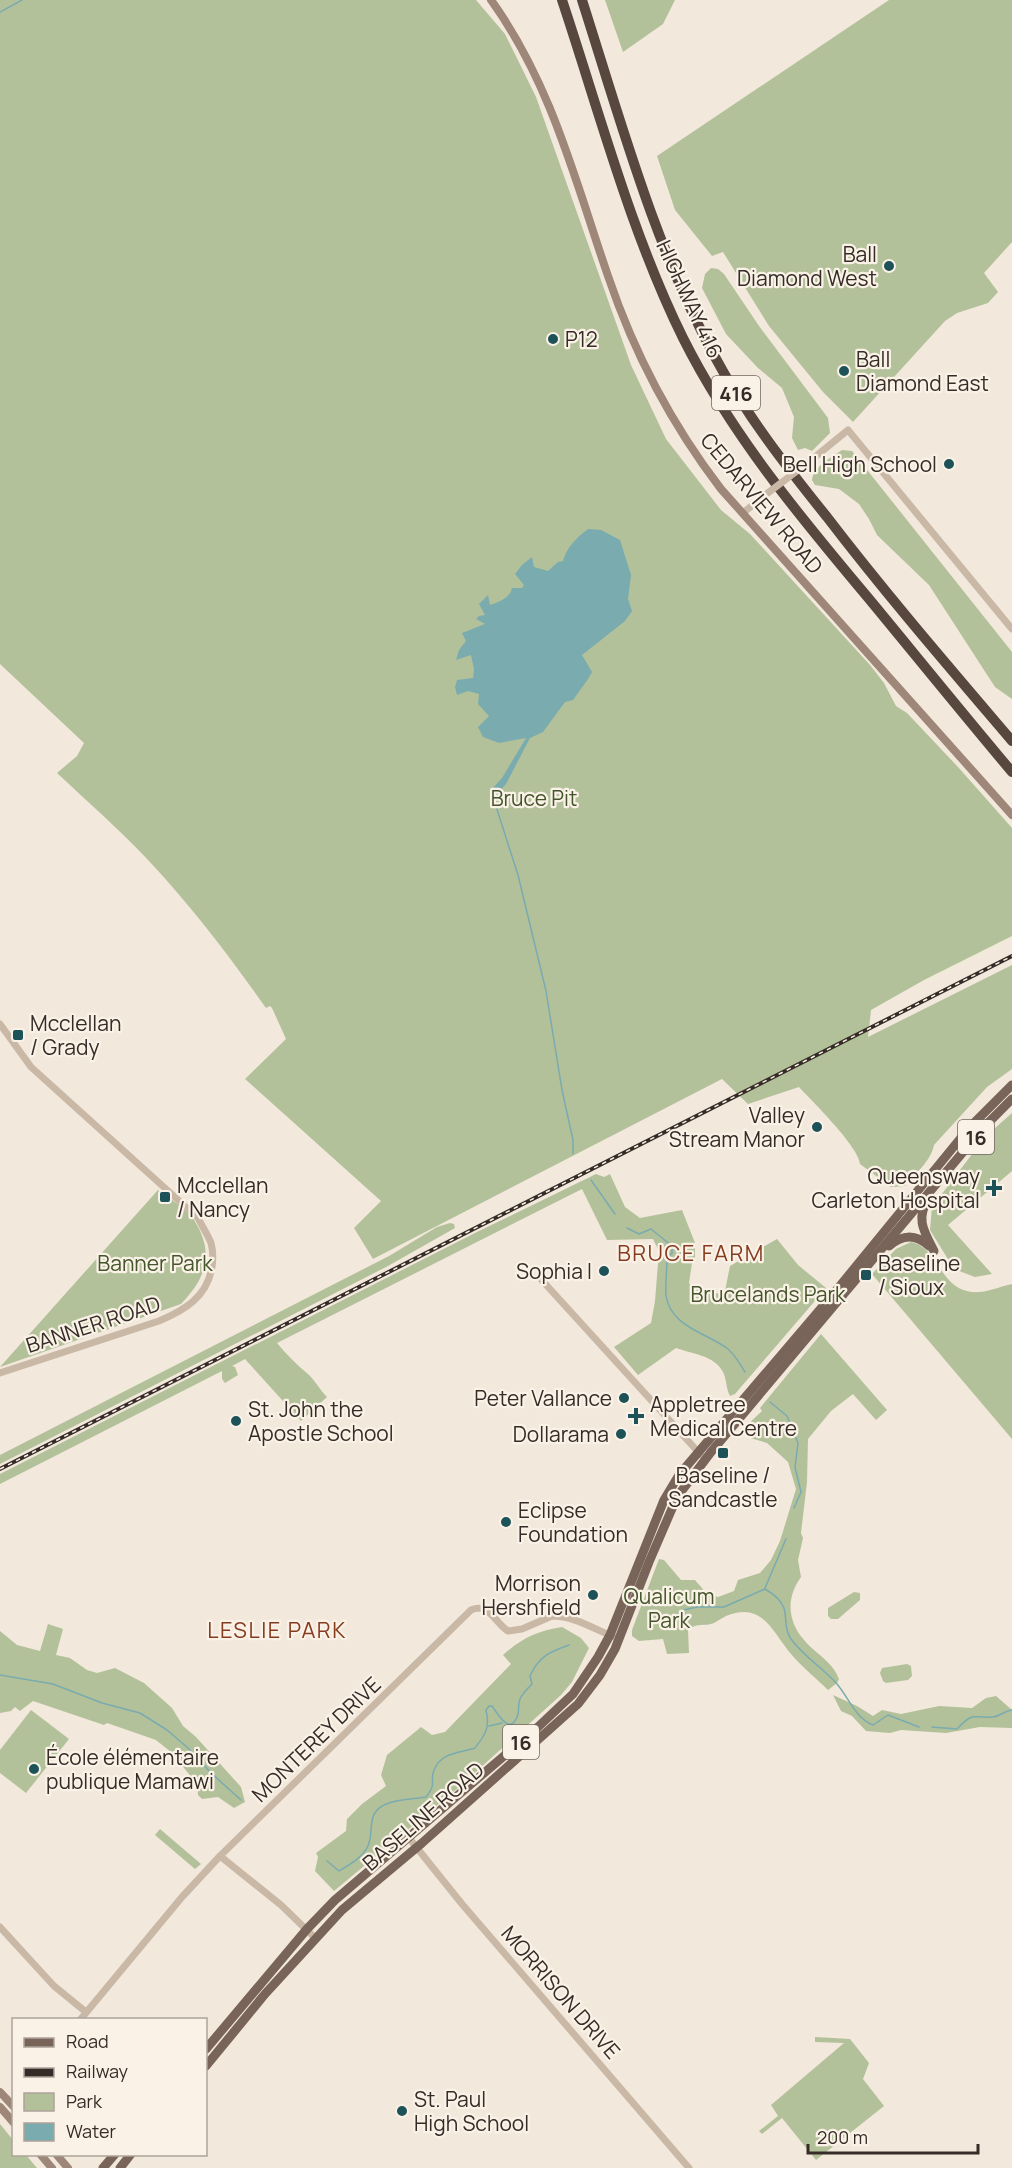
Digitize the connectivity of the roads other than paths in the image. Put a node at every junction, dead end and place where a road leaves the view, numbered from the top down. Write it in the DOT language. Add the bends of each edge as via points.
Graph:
graph roads {
  1 [pos="491,0"];
  2 [pos="562,0"];
  3 [pos="582,0"];
  4 [pos="743,513"];
  5 [pos="1012,629"];
  6 [pos="1012,741"];
  7 [pos="1012,772"];
  8 [pos="1012,815"];
  9 [pos="0,1024"];
  10 [pos="1012,1085"];
  11 [pos="1012,1099"];
  12 [pos="942,1178"];
  13 [pos="872,1262"];
  14 [pos="539,1277"];
  15 [pos="0,1373"];
  16 [pos="698,1452"];
  17 [pos="705,1459"];
  18 [pos="614,1637"];
  19 [pos="409,1838"];
  20 [pos="416,1848"];
  21 [pos="220,1856"];
  22 [pos="0,1927"];
  23 [pos="307,1929"];
  24 [pos="315,1938"];
  25 [pos="86,2012"];
  26 [pos="81,2018"];
  27 [pos="207,2048"];
  28 [pos="207,2065"];
  29 [pos="0,2092"];
  30 [pos="12,2103"];
  31 [pos="0,2107"];
  32 [pos="12,2121"];
  33 [pos="42,2156"];
  34 [pos="58,2156"];
  35 [pos="113,2156"];
  36 [pos="129,2156"];
  37 [pos="52,2168"];
  38 [pos="68,2168"];
  39 [pos="103,2168"];
  40 [pos="120,2168"];
  41 [pos="689,2168"];
  1 -- 4 [label="main road, CEDARVIEW ROAD" via="520,45 554,115 608,277 651,378 701,462"];
  2 -- 7 [label="highway, HIGHWAY 416 / 416" via="646,256 683,338 711,388 740,435 822,542"];
  3 -- 6 [label="highway, HIGHWAY 416 / 416" via="667,256 715,358 774,450"];
  4 -- 5 [label="street, bridge" via="848,430"];
  4 -- 8 [label="main road, CEDARVIEW ROAD"];
  9 -- 15 [label="street, BANNER ROAD" via="31,1067 198,1218 212,1245 210,1277 191,1304 159,1321"];
  10 -- 16 [label="main road, BASELINE ROAD / 16" via="969,1128"];
  11 -- 12 [label="main road, BASELINE ROAD / 16"];
  12 -- 13 [label="main road, BASELINE ROAD / 16"];
  12 -- 13 [label="main road" via="921,1214 922,1228 934,1251 920,1238 908,1236 894,1242"];
  13 -- 17 [label="main road, BASELINE ROAD / 16"];
  14 -- 16 [label="street"];
  16 -- 17 [label="street"];
  16 -- 18 [label="main road, BASELINE ROAD / 16" via="664,1500"];
  17 -- 18 [label="main road, BASELINE ROAD / 16" via="677,1497"];
  18 -- 19 [label="main road, BASELINE ROAD / 16" via="559,1708"];
  18 -- 20 [label="main road, BASELINE ROAD / 16" via="600,1675 567,1716"];
  18 -- 21 [label="street, MONTEREY DRIVE" via="557,1616 515,1632 508,1631 484,1608 476,1607"];
  19 -- 20 [label="street, MORRISON DRIVE"];
  19 -- 23 [label="main road, BASELINE ROAD / 16"];
  20 -- 24 [label="main road, BASELINE ROAD / 16"];
  20 -- 41 [label="street, MORRISON DRIVE"];
  21 -- 23 [label="street"];
  21 -- 25 [label="street, MONTEREY DRIVE"];
  22 -- 25 [label="street" via="54,1986"];
  23 -- 24 [label="street"];
  23 -- 27 [label="main road, BASELINE ROAD / 16"];
  24 -- 28 [label="main road, BASELINE ROAD / 16"];
  25 -- 26 [label="street, MONTEREY DRIVE"];
  29 -- 30 [label="main road"];
  31 -- 32 [label="main road"];
  33 -- 37 [label="main road"];
  34 -- 38 [label="main road"];
  35 -- 39 [label="main road"];
  36 -- 40 [label="main road"];
}
